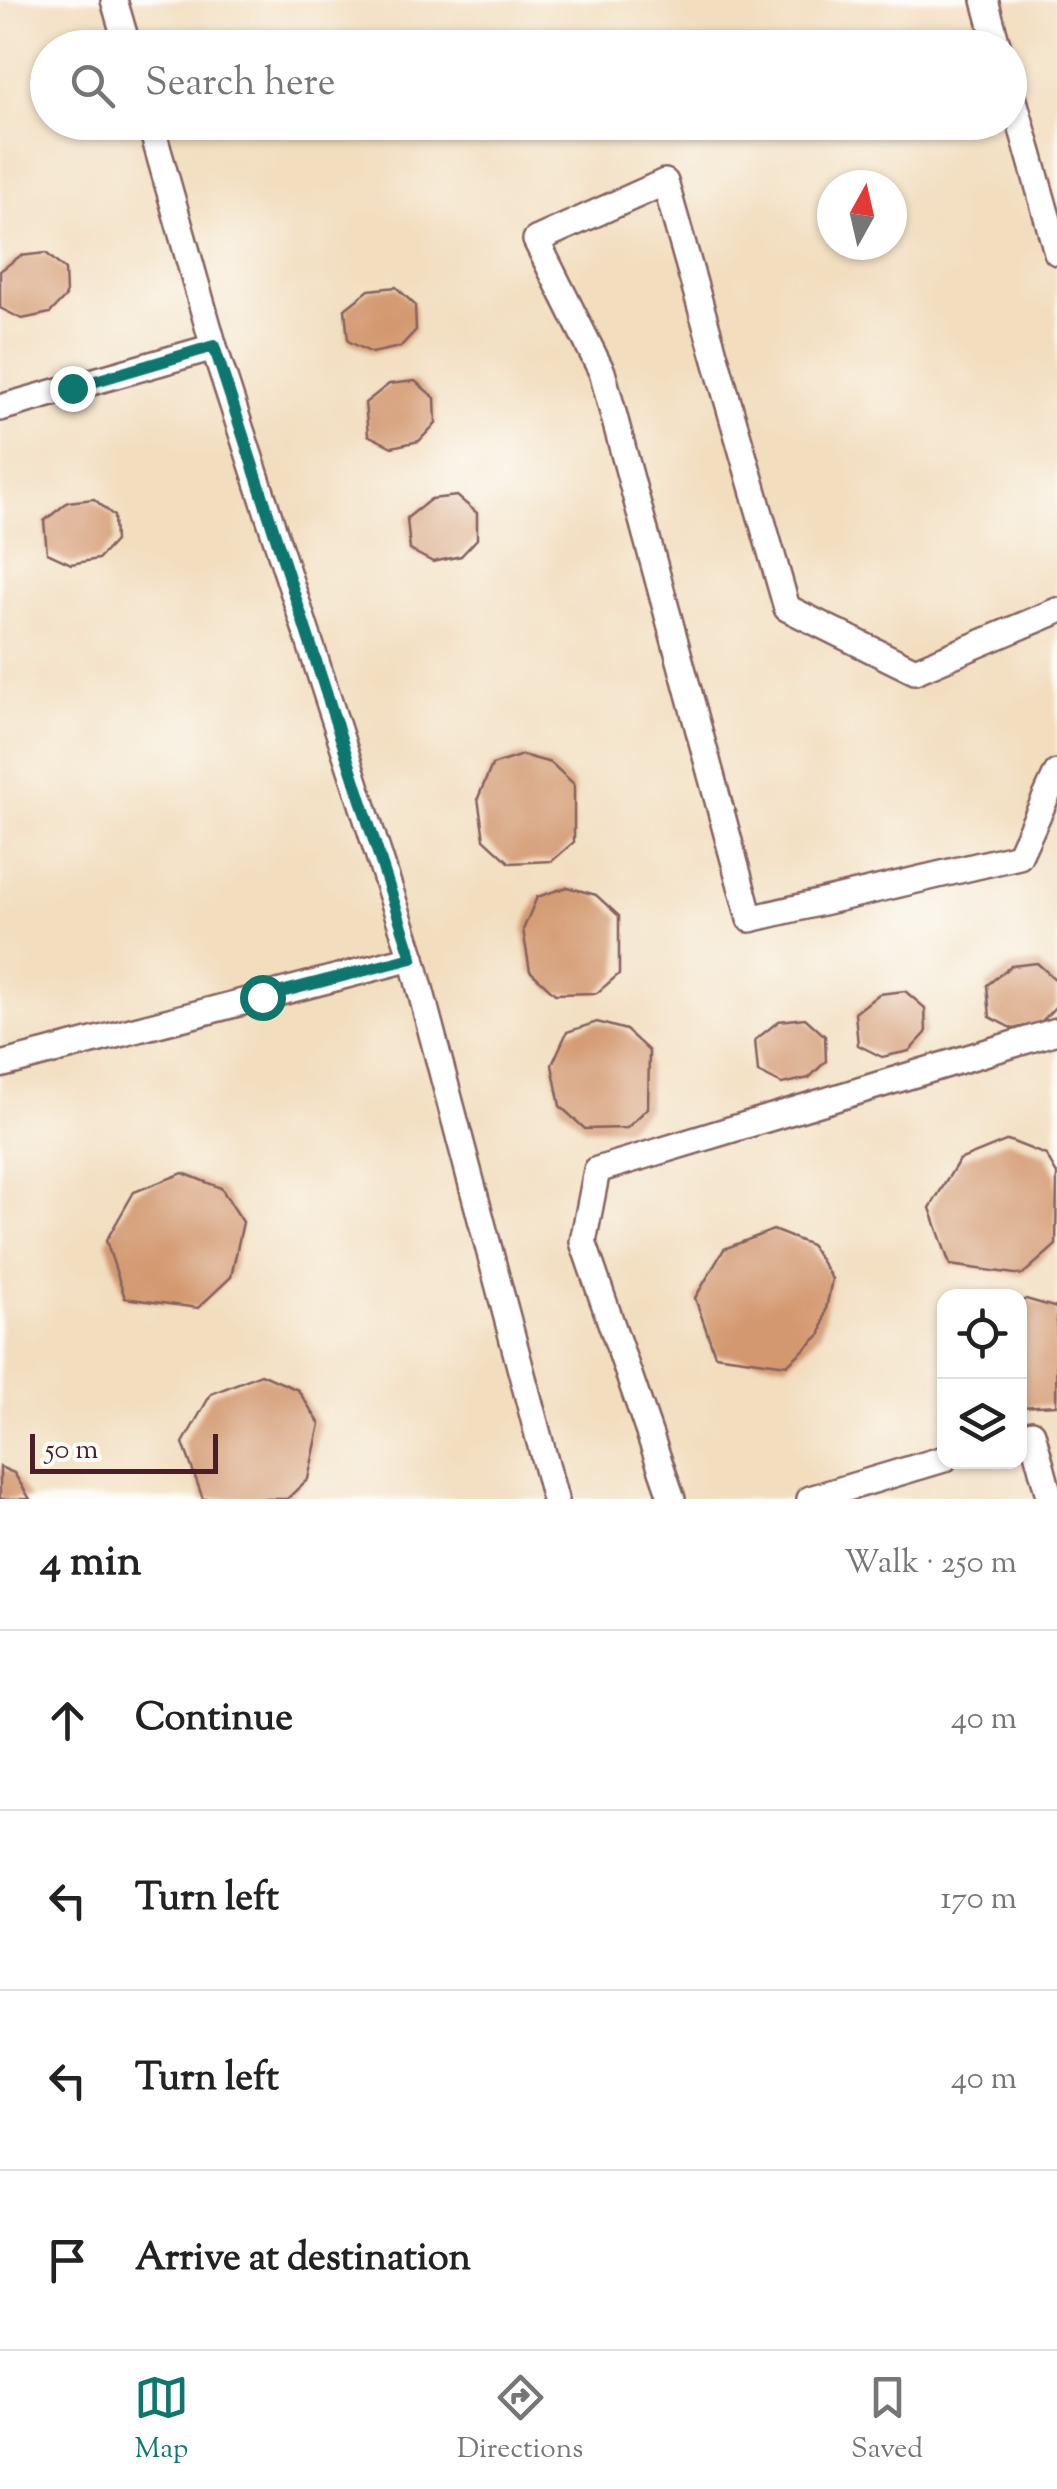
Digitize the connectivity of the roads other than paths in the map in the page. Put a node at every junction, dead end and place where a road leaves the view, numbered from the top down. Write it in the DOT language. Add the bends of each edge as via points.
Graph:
graph roads {
  1 [pos="114,0"];
  2 [pos="985,0"];
  3 [pos="123,30"];
  4 [pos="993,30"];
  5 [pos="155,140"];
  6 [pos="1025,140"];
  7 [pos="1057,252"];
  8 [pos="214,346"];
  9 [pos="0,408"];
  10 [pos="1057,611"];
  11 [pos="1057,772"];
  12 [pos="412,958"];
  13 [pos="1057,1032"];
  14 [pos="0,1065"];
  15 [pos="1057,1426"];
  16 [pos="1027,1435"];
  17 [pos="1027,1438"];
  18 [pos="937,1461"];
  19 [pos="555,1499"];
  20 [pos="672,1499"];
  21 [pos="810,1499"];
  22 [pos="1050,1499"];
  1 -- 3 [label="lane"];
  2 -- 4 [label="lane"];
  5 -- 8 [label="lane"];
  6 -- 7 [label="lane"];
  8 -- 9 [label="lane"];
  8 -- 12 [label="lane"];
  10 -- 11 [label="lane" via="915,671 787,608 665,182 536,240 602,372 750,918 1019,856"];
  12 -- 14 [label="lane"];
  12 -- 19 [label="lane"];
  13 -- 20 [label="lane" via="596,1170 583,1242"];
  15 -- 16 [label="lane"];
  17 -- 22 [label="lane"];
  18 -- 21 [label="lane"];
}
